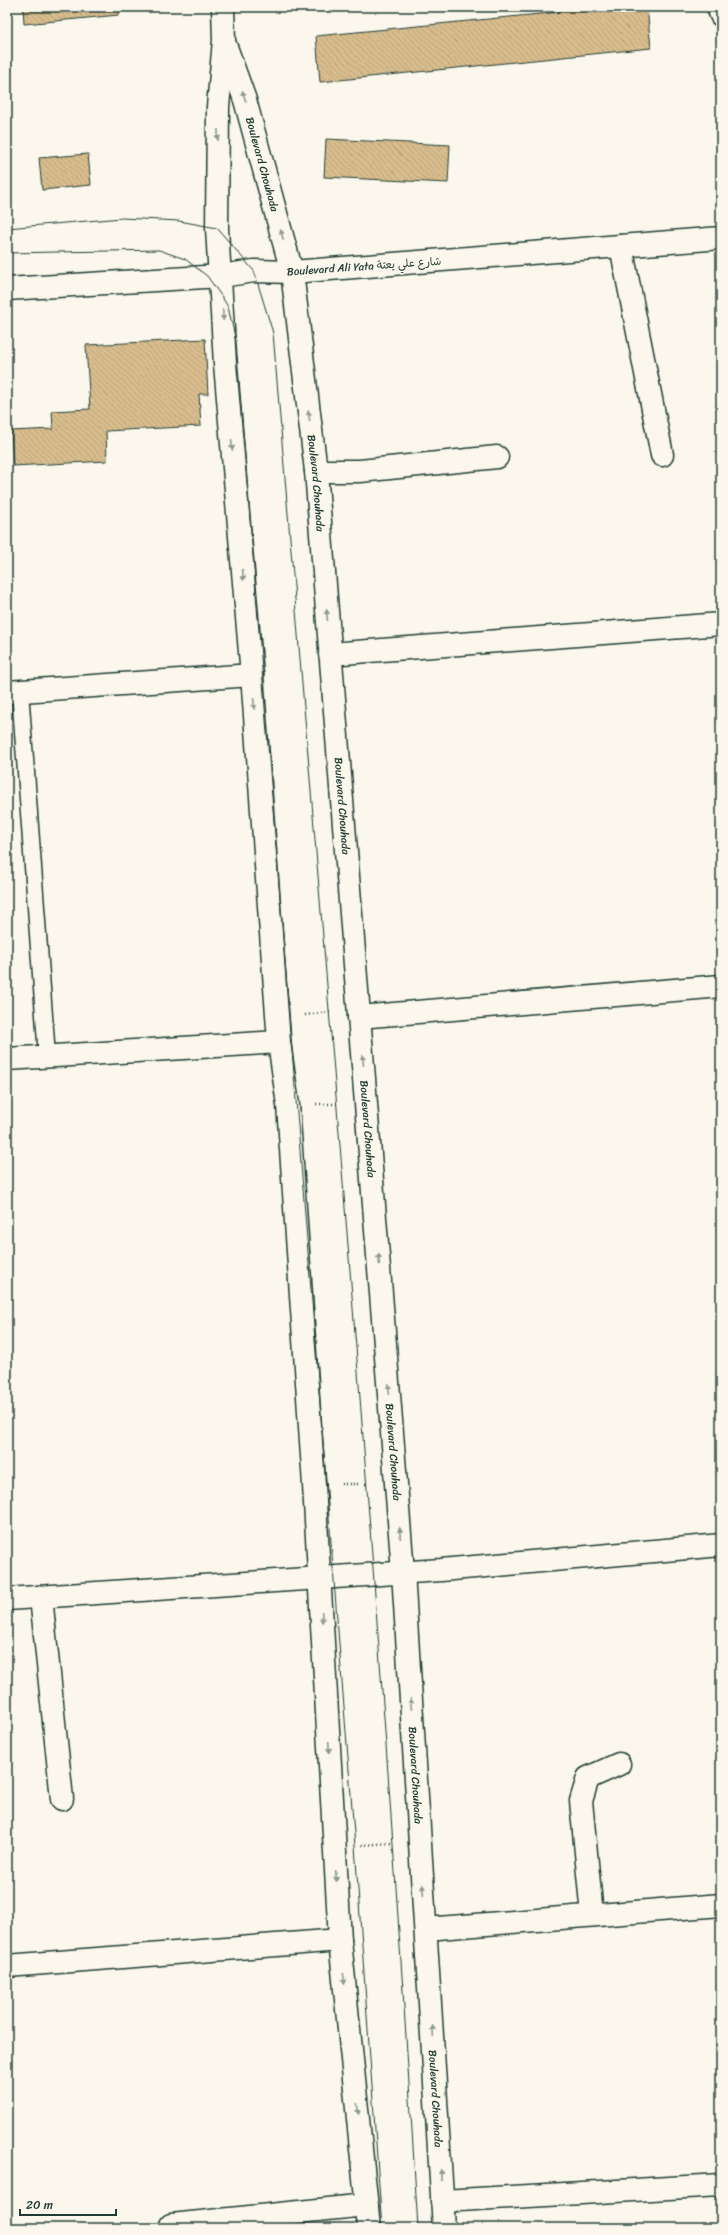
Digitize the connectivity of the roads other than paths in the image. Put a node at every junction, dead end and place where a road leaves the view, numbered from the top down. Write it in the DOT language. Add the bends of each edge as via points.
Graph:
graph roads {
  1 [pos="224,7"];
  2 [pos="718,7"];
  3 [pos="721,15"];
  4 [pos="224,40"];
  5 [pos="721,238"];
  6 [pos="621,246"];
  7 [pos="292,272"];
  8 [pos="221,276"];
  9 [pos="7,289"];
  10 [pos="662,455"];
  11 [pos="497,457"];
  12 [pos="316,470"];
  13 [pos="721,624"];
  14 [pos="330,654"];
  15 [pos="252,675"];
  16 [pos="14,691"];
  17 [pos="721,986"];
  18 [pos="358,1013"];
  19 [pos="279,1042"];
  20 [pos="46,1056"];
  21 [pos="7,1059"];
  22 [pos="721,1546"];
  23 [pos="403,1572"];
  24 [pos="319,1578"];
  25 [pos="41,1597"];
  26 [pos="7,1599"];
  27 [pos="619,1764"];
  28 [pos="62,1799"];
  29 [pos="721,1905"];
  30 [pos="592,1916"];
  31 [pos="426,1929"];
  32 [pos="340,1940"];
  33 [pos="7,1966"];
  34 [pos="721,2185"];
  35 [pos="442,2201"];
  36 [pos="367,2205"];
  37 [pos="171,2225"];
  38 [pos="368,2228"];
  39 [pos="444,2228"];
  1 -- 4 [label="street, Boulevard Chouhada"];
  2 -- 3 [label="street"];
  7 -- 4 [label="street, Boulevard Chouhada, one-way" via="245,100"];
  4 -- 8 [label="street, Boulevard Chouhada, one-way" via="218,107 217,228"];
  5 -- 6 [label="street, Boulevard Ali Yata شارع علي يعتة"];
  6 -- 7 [label="street, Boulevard Ali Yata شارع علي يعتة"];
  6 -- 10 [label="street"];
  7 -- 8 [label="street, Boulevard Ali Yata شارع علي يعتة" via="254,271"];
  12 -- 7 [label="street, Boulevard Chouhada, one-way"];
  8 -- 9 [label="street, Boulevard Ali Yata شارع علي يعتة"];
  8 -- 15 [label="street, Boulevard Chouhada, one-way" via="226,372"];
  11 -- 12 [label="street" via="360,471"];
  14 -- 12 [label="street, Boulevard Chouhada, one-way"];
  13 -- 14 [label="street"];
  14 -- 18 [label="street, Boulevard Chouhada"];
  15 -- 16 [label="street"];
  15 -- 19 [label="street, Boulevard Chouhada, one-way"];
  16 -- 20 [label="lane"];
  17 -- 18 [label="street"];
  23 -- 18 [label="street, Boulevard Chouhada, one-way"];
  19 -- 20 [label="street"];
  19 -- 24 [label="street, Boulevard Chouhada" via="288,1105"];
  20 -- 21 [label="street"];
  22 -- 23 [label="street"];
  23 -- 24 [label="street"];
  31 -- 23 [label="street, Boulevard Chouhada, one-way"];
  24 -- 25 [label="street"];
  24 -- 32 [label="street, Boulevard Chouhada, one-way"];
  25 -- 26 [label="street"];
  25 -- 28 [label="street"];
  27 -- 30 [label="street" via="588,1778 581,1801"];
  29 -- 30 [label="street"];
  30 -- 31 [label="street"];
  35 -- 31 [label="street, Boulevard Chouhada, one-way"];
  32 -- 33 [label="street"];
  32 -- 36 [label="street, Boulevard Chouhada, one-way"];
  34 -- 35 [label="street"];
  35 -- 39 [label="street, Boulevard Chouhada"];
  36 -- 37 [label="street"];
  36 -- 38 [label="street, Boulevard Chouhada"];
}
